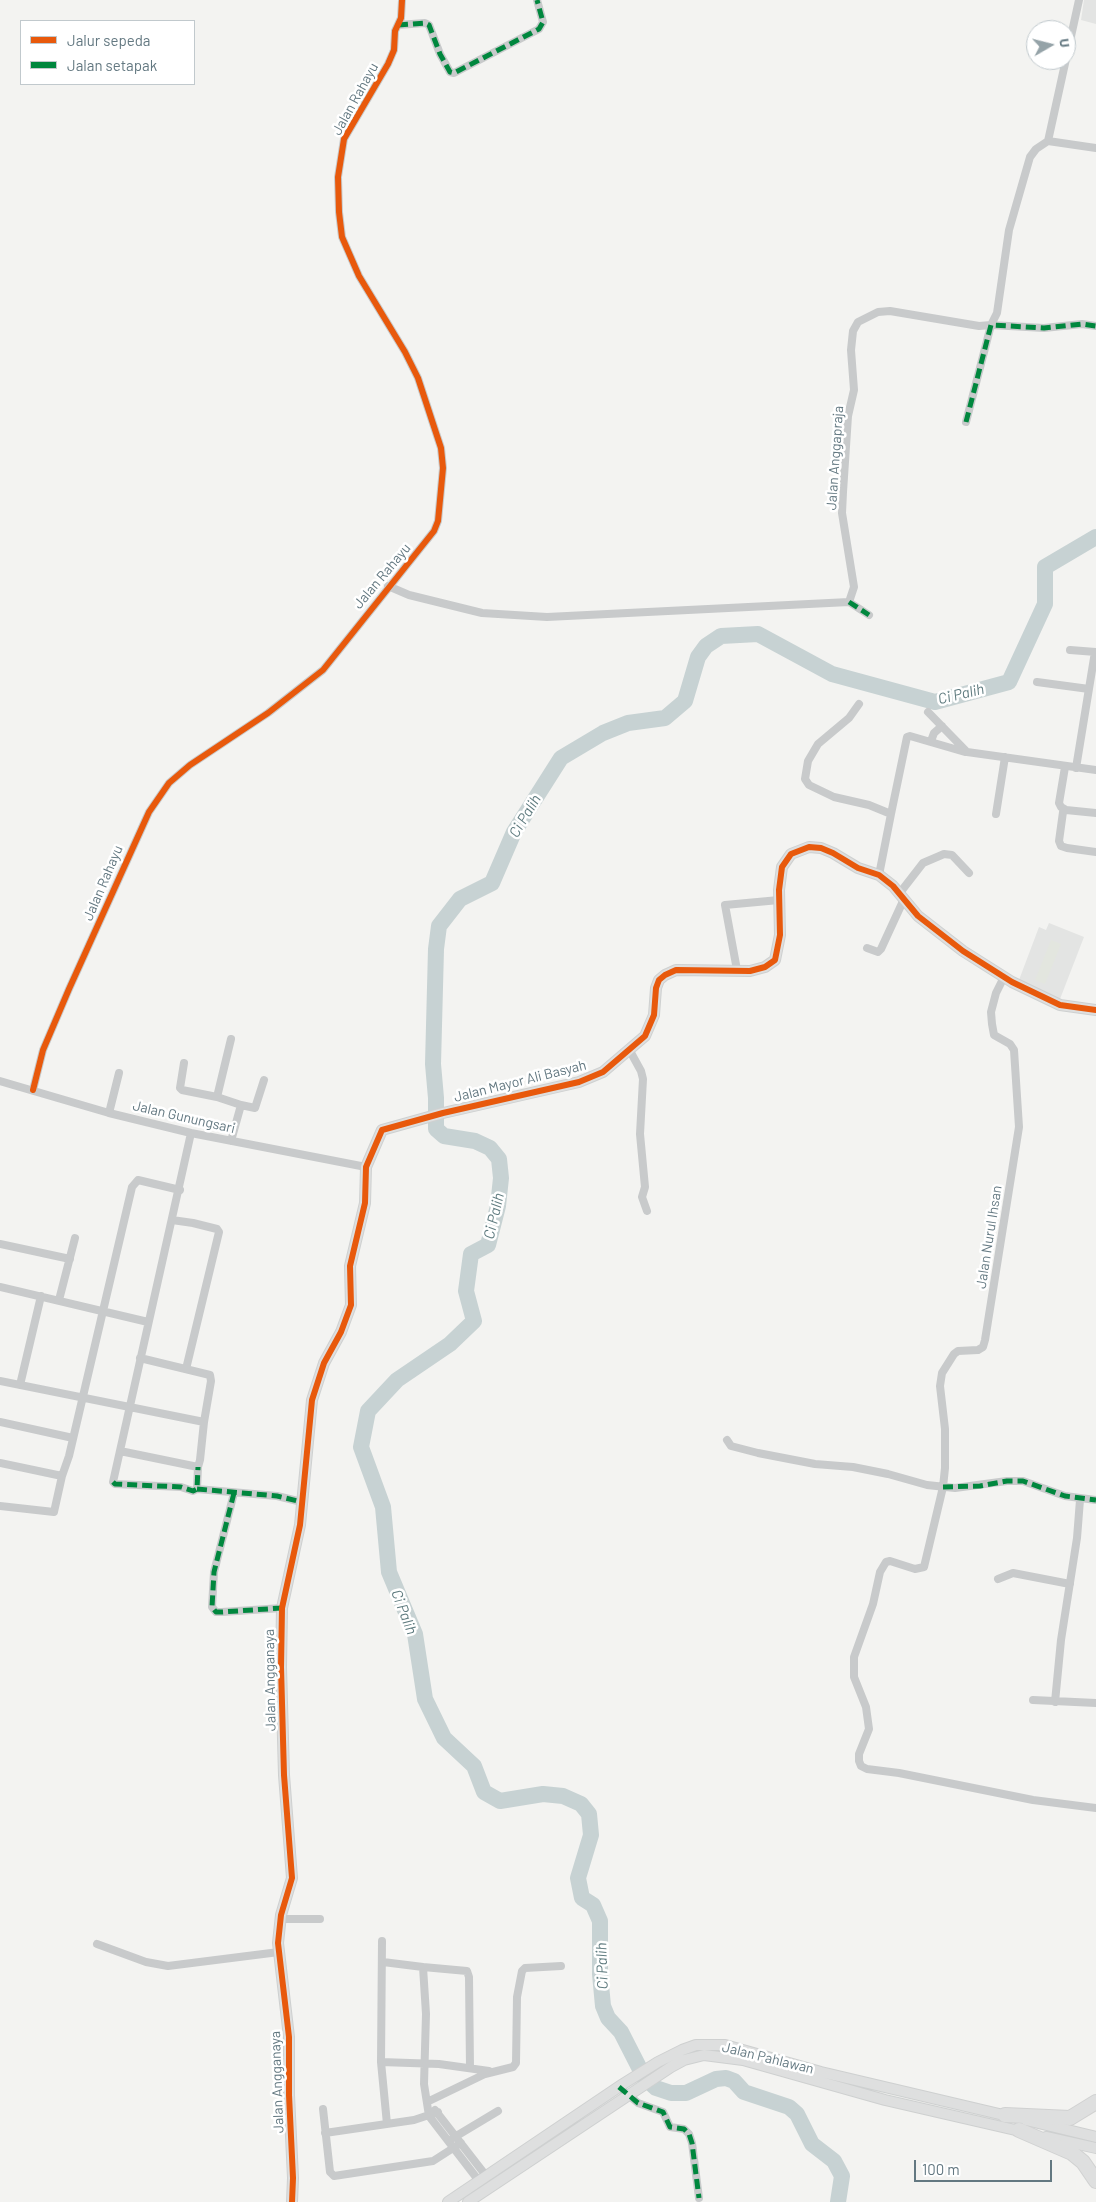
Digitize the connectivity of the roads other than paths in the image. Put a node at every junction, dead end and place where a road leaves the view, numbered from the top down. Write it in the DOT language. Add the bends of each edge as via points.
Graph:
graph roads {
  1 [pos="402,0"];
  2 [pos="537,0"];
  3 [pos="1079,0"];
  4 [pos="398,24"];
  5 [pos="1048,141"];
  6 [pos="1096,148"];
  7 [pos="991,325"];
  8 [pos="1096,326"];
  9 [pos="966,422"];
  10 [pos="388,586"];
  11 [pos="850,602"];
  12 [pos="869,615"];
  13 [pos="1070,650"];
  14 [pos="1095,652"];
  15 [pos="1037,682"];
  16 [pos="1089,689"];
  17 [pos="859,704"];
  18 [pos="928,712"];
  19 [pos="942,726"];
  20 [pos="931,741"];
  21 [pos="967,752"];
  22 [pos="1005,757"];
  23 [pos="1066,767"];
  24 [pos="1076,768"];
  25 [pos="1096,770"];
  26 [pos="1066,810"];
  27 [pos="1096,813"];
  28 [pos="891,814"];
  29 [pos="996,814"];
  30 [pos="1096,852"];
  31 [pos="969,873"];
  32 [pos="879,875"];
  33 [pos="901,896"];
  34 [pos="779,900"];
  35 [pos="867,948"];
  36 [pos="737,970"];
  37 [pos="1004,977"];
  38 [pos="1096,1010"];
  39 [pos="231,1039"];
  40 [pos="630,1051"];
  41 [pos="184,1063"];
  42 [pos="119,1073"];
  43 [pos="264,1080"];
  44 [pos="0,1081"];
  45 [pos="32,1090"];
  46 [pos="217,1097"];
  47 [pos="241,1106"];
  48 [pos="108,1113"];
  49 [pos="191,1132"];
  50 [pos="231,1141"];
  51 [pos="366,1167"];
  52 [pos="180,1190"];
  53 [pos="647,1211"];
  54 [pos="172,1220"];
  55 [pos="75,1238"];
  56 [pos="0,1244"];
  57 [pos="70,1259"];
  58 [pos="0,1286"];
  59 [pos="41,1296"];
  60 [pos="59,1300"];
  61 [pos="104,1311"];
  62 [pos="148,1322"];
  63 [pos="140,1358"];
  64 [pos="186,1369"];
  65 [pos="0,1381"];
  66 [pos="20,1385"];
  67 [pos="82,1398"];
  68 [pos="129,1408"];
  69 [pos="0,1422"];
  70 [pos="204,1422"];
  71 [pos="73,1438"];
  72 [pos="728,1440"];
  73 [pos="120,1451"];
  74 [pos="0,1463"];
  75 [pos="198,1467"];
  76 [pos="62,1476"];
  77 [pos="943,1488"];
  78 [pos="197,1489"];
  79 [pos="234,1493"];
  80 [pos="1080,1500"];
  81 [pos="1096,1500"];
  82 [pos="302,1502"];
  83 [pos="0,1506"];
  84 [pos="998,1579"];
  85 [pos="1070,1584"];
  86 [pos="282,1608"];
  87 [pos="1033,1700"];
  88 [pos="1055,1702"];
  89 [pos="1096,1703"];
  90 [pos="1096,1808"];
  91 [pos="280,1919"];
  92 [pos="320,1919"];
  93 [pos="382,1941"];
  94 [pos="97,1944"];
  95 [pos="279,1952"];
  96 [pos="383,1962"];
  97 [pos="562,1966"];
  98 [pos="423,1967"];
  99 [pos="744,2056"];
  100 [pos="382,2062"];
  101 [pos="426,2064"];
  102 [pos="470,2068"];
  103 [pos="492,2072"];
  104 [pos="820,2077"];
  105 [pos="621,2085"];
  106 [pos="631,2094"];
  107 [pos="1096,2102"];
  108 [pos="428,2103"];
  109 [pos="323,2109"];
  110 [pos="498,2111"];
  111 [pos="438,2112"];
  112 [pos="1006,2115"];
  113 [pos="429,2116"];
  114 [pos="387,2124"];
  115 [pos="1019,2130"];
  116 [pos="325,2133"];
  117 [pos="1096,2137"];
  118 [pos="459,2139"];
  119 [pos="448,2141"];
  120 [pos="454,2148"];
  121 [pos="1096,2148"];
  122 [pos="483,2179"];
  123 [pos="1096,2181"];
  124 [pos="489,2188"];
  125 [pos="699,2198"];
  126 [pos="292,2202"];
  127 [pos="448,2202"];
  128 [pos="468,2202"];
  1 -- 4 [label="street, Jalan Rahayu"];
  2 -- 4 [label="street" via="543,22 539,29 454,73 446,66 429,25"];
  3 -- 5 [label="street"];
  4 -- 10 [label="street, Jalan Rahayu" via="388,64 344,139 338,177 342,238 359,276 406,352 441,448 443,468 438,521 429,538"];
  5 -- 6 [label="street"];
  5 -- 7 [label="street" via="1036,149 1026,168 1009,230 997,313"];
  7 -- 8 [label="street, Jalan Anggapraja"];
  7 -- 9 [label="street"];
  7 -- 11 [label="street, Jalan Anggapraja" via="979,326 890,312 868,316 858,322 853,331 854,390 848,416 842,492 842,513 854,587"];
  10 -- 11 [label="street" via="482,613 546,617"];
  10 -- 45 [label="street, Jalan Rahayu" via="334,658 315,677 169,783 149,812 69,989 43,1050"];
  11 -- 12 [label="street"];
  13 -- 14 [label="street"];
  14 -- 16 [label="street"];
  15 -- 16 [label="street"];
  16 -- 24 [label="street"];
  17 -- 28 [label="street" via="849,718 818,744 808,761 805,779 808,785 834,797"];
  18 -- 19 [label="street"];
  19 -- 20 [label="street"];
  19 -- 21 [label="street"];
  20 -- 21 [label="street"];
  20 -- 28 [label="street" via="910,736 906,740"];
  21 -- 22 [label="street"];
  22 -- 23 [label="street"];
  22 -- 29 [label="street"];
  23 -- 24 [label="street"];
  23 -- 26 [label="street" via="1059,803"];
  24 -- 25 [label="street"];
  26 -- 27 [label="street"];
  26 -- 30 [label="street" via="1060,827 1061,846"];
  28 -- 32 [label="street"];
  31 -- 33 [label="street" via="952,855 944,854 923,863"];
  32 -- 33 [label="street, Jalan Mayor Ali Basyah"];
  32 -- 34 [label="street, Jalan Mayor Ali Basyah" via="858,868 821,848 800,850 791,854 782,867"];
  33 -- 35 [label="street" via="881,949 878,952"];
  33 -- 37 [label="street, Jalan Mayor Ali Basyah" via="918,916 963,951"];
  34 -- 36 [label="street, Jalan Mayor Ali Basyah" via="780,935 775,960 750,971"];
  34 -- 36 [label="street" via="725,905"];
  36 -- 40 [label="street, Jalan Mayor Ali Basyah" via="676,970 665,974 656,988 654,1015 649,1029"];
  37 -- 38 [label="street, Jalan Mayor Ali Basyah" via="1060,1005"];
  37 -- 77 [label="street, Jalan Nurul Ihsan" via="996,993 992,1024 994,1035 1014,1050 1019,1127 983,1347 958,1351 942,1373 940,1386 946,1449"];
  39 -- 46 [label="street"];
  40 -- 51 [label="street, Jalan Mayor Ali Basyah" via="602,1072 579,1082 382,1130"];
  40 -- 53 [label="street" via="643,1079 640,1134 645,1187 642,1197"];
  41 -- 46 [label="street" via="180,1088"];
  42 -- 48 [label="street"];
  43 -- 47 [label="street" via="255,1108"];
  44 -- 45 [label="street, Jalan Gunungsari"];
  45 -- 48 [label="street, Jalan Gunungsari"];
  46 -- 47 [label="street"];
  47 -- 50 [label="street"];
  48 -- 49 [label="street, Jalan Gunungsari"];
  49 -- 50 [label="street, Jalan Gunungsari"];
  49 -- 52 [label="street"];
  50 -- 51 [label="street, Jalan Gunungsari"];
  51 -- 82 [label="street, Jalan Angganaya" via="364,1203 350,1266 350,1305 342,1332 324,1362 312,1400"];
  52 -- 54 [label="street"];
  52 -- 61 [label="street" via="138,1180 134,1182"];
  54 -- 62 [label="street"];
  54 -- 64 [label="street" via="219,1232"];
  55 -- 57 [label="street"];
  56 -- 57 [label="street"];
  57 -- 60 [label="street"];
  58 -- 59 [label="street"];
  59 -- 60 [label="street"];
  59 -- 66 [label="street"];
  60 -- 61 [label="street"];
  61 -- 62 [label="street"];
  61 -- 67 [label="street"];
  62 -- 63 [label="street"];
  63 -- 64 [label="street"];
  63 -- 68 [label="street"];
  64 -- 70 [label="street" via="210,1375 212,1382"];
  65 -- 66 [label="street"];
  66 -- 67 [label="street"];
  67 -- 68 [label="street"];
  67 -- 71 [label="street"];
  68 -- 70 [label="street"];
  68 -- 73 [label="street"];
  69 -- 71 [label="street"];
  70 -- 75 [label="street"];
  71 -- 76 [label="street"];
  72 -- 77 [label="street" via="731,1446 758,1454 853,1467"];
  73 -- 75 [label="street"];
  73 -- 78 [label="street" via="113,1479 115,1484"];
  74 -- 76 [label="street"];
  75 -- 78 [label="street"];
  76 -- 83 [label="street" via="54,1512"];
  77 -- 80 [label="street" via="1023,1481"];
  77 -- 90 [label="street" via="924,1567 915,1569 886,1562 854,1657 854,1677 866,1707 869,1729 859,1754 861,1766 1033,1800"];
  78 -- 79 [label="street"];
  79 -- 82 [label="street" via="277,1496"];
  79 -- 86 [label="street" via="214,1572 212,1607 216,1612"];
  80 -- 81 [label="street"];
  80 -- 85 [label="street"];
  82 -- 86 [label="street, Jalan Angganaya" via="298,1538"];
  84 -- 85 [label="street" via="1010,1573"];
  85 -- 88 [label="street"];
  86 -- 91 [label="street, Jalan Angganaya" via="284,1775 292,1878"];
  87 -- 88 [label="street"];
  88 -- 89 [label="street"];
  91 -- 92 [label="street"];
  91 -- 95 [label="street, Jalan Angganaya"];
  93 -- 96 [label="street"];
  94 -- 95 [label="street" via="146,1962 168,1966"];
  95 -- 126 [label="street, Jalan Angganaya" via="289,2037"];
  96 -- 98 [label="street"];
  96 -- 100 [label="street"];
  97 -- 103 [label="street" via="525,1968 522,1972 517,1997 516,2063 513,2067"];
  98 -- 101 [label="street"];
  98 -- 102 [label="street" via="467,1971"];
  99 -- 104 [label="street, Jalan Pahlawan"];
  99 -- 105 [label="street, Jalan Pahlawan" via="725,2045 696,2045 658,2062"];
  99 -- 106 [label="street, Jalan Pahlawan" via="704,2055 684,2060"];
  100 -- 101 [label="street"];
  100 -- 114 [label="street"];
  101 -- 102 [label="street"];
  101 -- 108 [label="street" via="424,2084"];
  102 -- 103 [label="street"];
  103 -- 108 [label="street"];
  104 -- 112 [label="street, Jalan Pahlawan"];
  104 -- 115 [label="street, Jalan Pahlawan" via="958,2118"];
  105 -- 106 [label="street"];
  105 -- 122 [label="street, Jalan Pahlawan"];
  106 -- 124 [label="street, Jalan Pahlawan"];
  106 -- 125 [label="street" via="638,2103 663,2112 670,2127 684,2129 689,2134"];
  107 -- 112 [label="highway" via="1070,2118"];
  108 -- 111 [label="street"];
  108 -- 113 [label="street"];
  109 -- 116 [label="street"];
  110 -- 118 [label="street"];
  111 -- 113 [label="street"];
  111 -- 118 [label="street"];
  112 -- 117 [label="street, Jalan Pahlawan"];
  113 -- 114 [label="street"];
  113 -- 119 [label="street"];
  114 -- 116 [label="street"];
  115 -- 121 [label="street, Jalan Pahlawan"];
  115 -- 123 [label="highway" via="1072,2153"];
  116 -- 120 [label="street" via="330,2172 334,2176 433,2161"];
  118 -- 119 [label="street"];
  118 -- 120 [label="street"];
  118 -- 122 [label="street"];
  119 -- 120 [label="street"];
  120 -- 122 [label="street"];
  122 -- 124 [label="street"];
  122 -- 127 [label="street, Jalan Pahlawan"];
  124 -- 128 [label="street, Jalan Pahlawan"];
}
